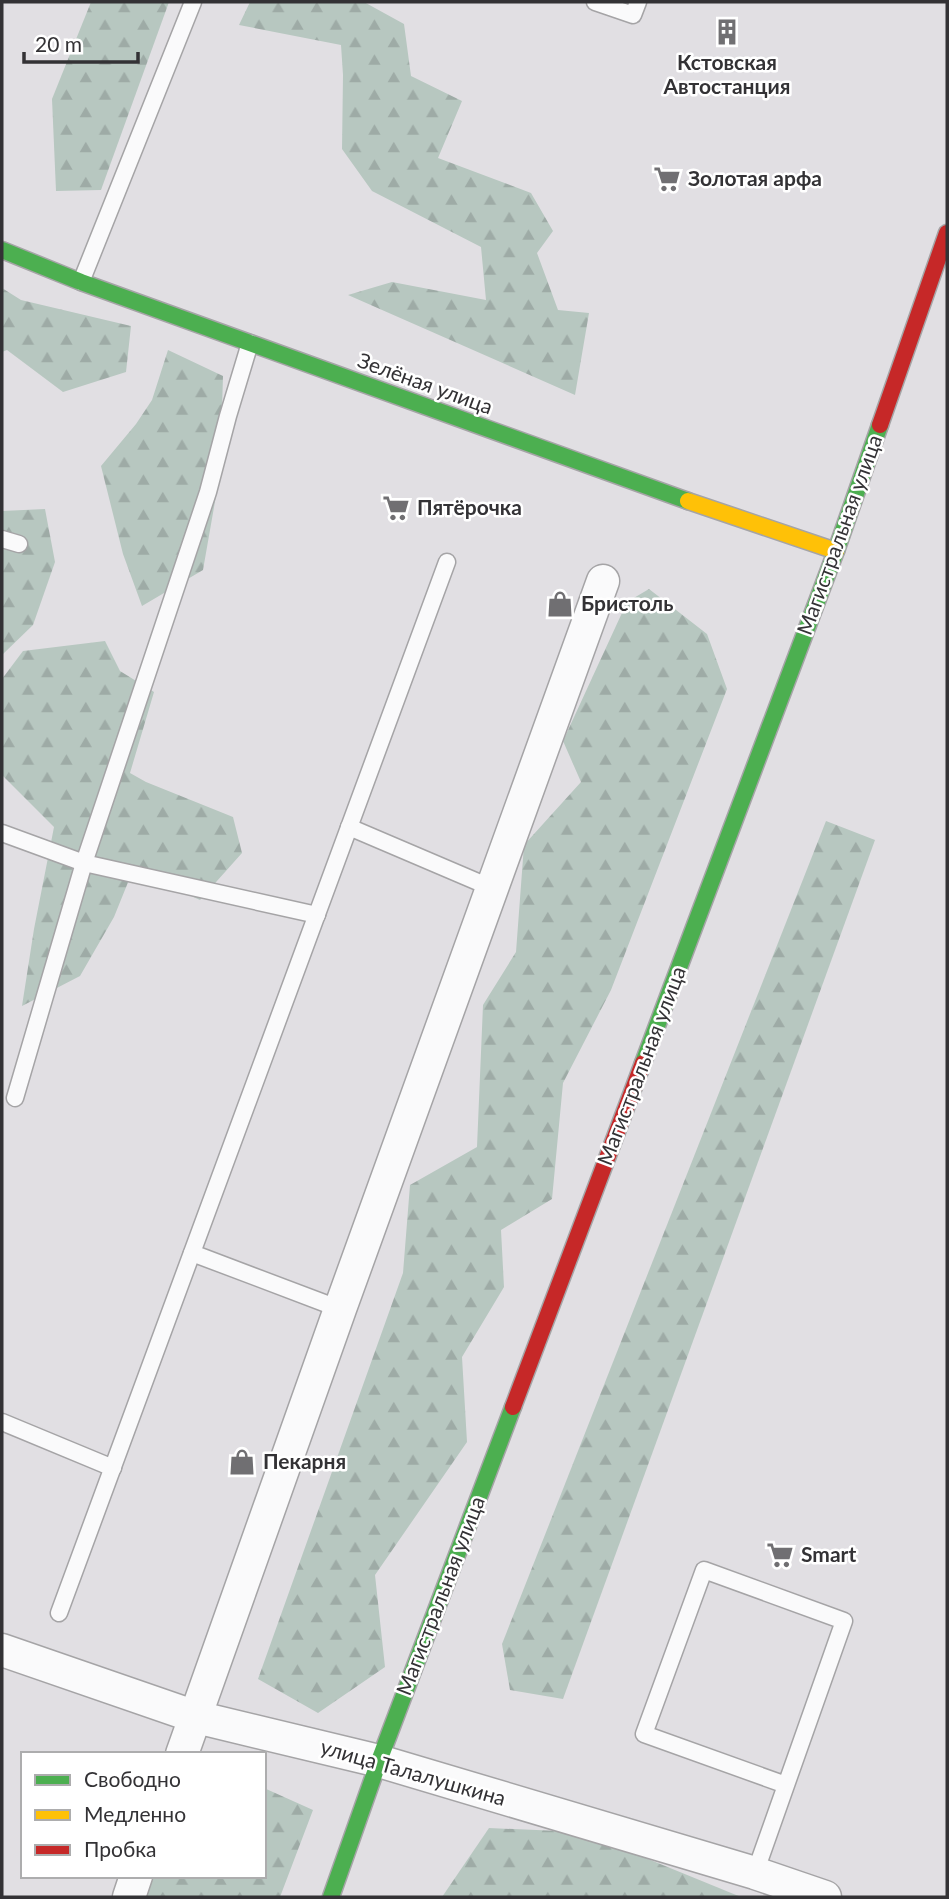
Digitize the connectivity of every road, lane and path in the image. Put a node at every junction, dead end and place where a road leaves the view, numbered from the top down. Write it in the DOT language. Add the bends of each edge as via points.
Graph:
graph roads {
  1 [pos="193,2"];
  2 [pos="595,2"];
  3 [pos="638,2"];
  4 [pos="947,233"];
  5 [pos="2,250"];
  6 [pos="81,282"];
  7 [pos="250,343"];
  8 [pos="2,539"];
  9 [pos="19,544"];
  10 [pos="836,551"];
  11 [pos="447,562"];
  12 [pos="603,581"];
  13 [pos="349,827"];
  14 [pos="2,833"];
  15 [pos="83,863"];
  16 [pos="492,888"];
  17 [pos="317,915"];
  18 [pos="15,1098"];
  19 [pos="192,1253"];
  20 [pos="340,1309"];
  21 [pos="2,1422"];
  22 [pos="113,1468"];
  23 [pos="59,1613"];
  24 [pos="2,1650"];
  25 [pos="196,1717"];
  26 [pos="183,1752"];
  27 [pos="379,1761"];
  28 [pos="786,1785"];
  29 [pos="755,1873"];
  30 [pos="135,1878"];
  31 [pos="128,1897"];
  32 [pos="331,1897"];
  33 [pos="825,1897"];
  1 -- 6 [label="lane"];
  2 -- 3 [label="lane" via="633,15"];
  4 -- 10 [label="main road, Магистральная улица"];
  5 -- 6 [label="main road, Зелёная улица"];
  6 -- 7 [label="main road, Зелёная улица"];
  7 -- 10 [label="main road, Зелёная улица"];
  7 -- 15 [label="lane" via="208,492"];
  8 -- 9 [label="lane"];
  10 -- 27 [label="main road, Магистральная улица"];
  11 -- 13 [label="lane"];
  12 -- 16 [label="street"];
  13 -- 16 [label="lane"];
  13 -- 17 [label="lane"];
  14 -- 15 [label="lane"];
  15 -- 17 [label="lane"];
  15 -- 18 [label="lane"];
  16 -- 20 [label="street"];
  17 -- 19 [label="lane"];
  19 -- 20 [label="lane"];
  19 -- 22 [label="lane"];
  20 -- 25 [label="street"];
  21 -- 22 [label="lane"];
  22 -- 23 [label="lane"];
  24 -- 25 [label="street, улица Талалушкина"];
  25 -- 26 [label="street"];
  25 -- 27 [label="street, улица Талалушкина"];
  27 -- 29 [label="street, улица Талалушкина"];
  27 -- 32 [label="main road, Магистральная улица"];
  28 -- 28 [label="lane" via="644,1734 704,1570 844,1621"];
  28 -- 29 [label="lane"];
  29 -- 33 [label="street, улица Талалушкина"];
  30 -- 31 [label="street"];
}
